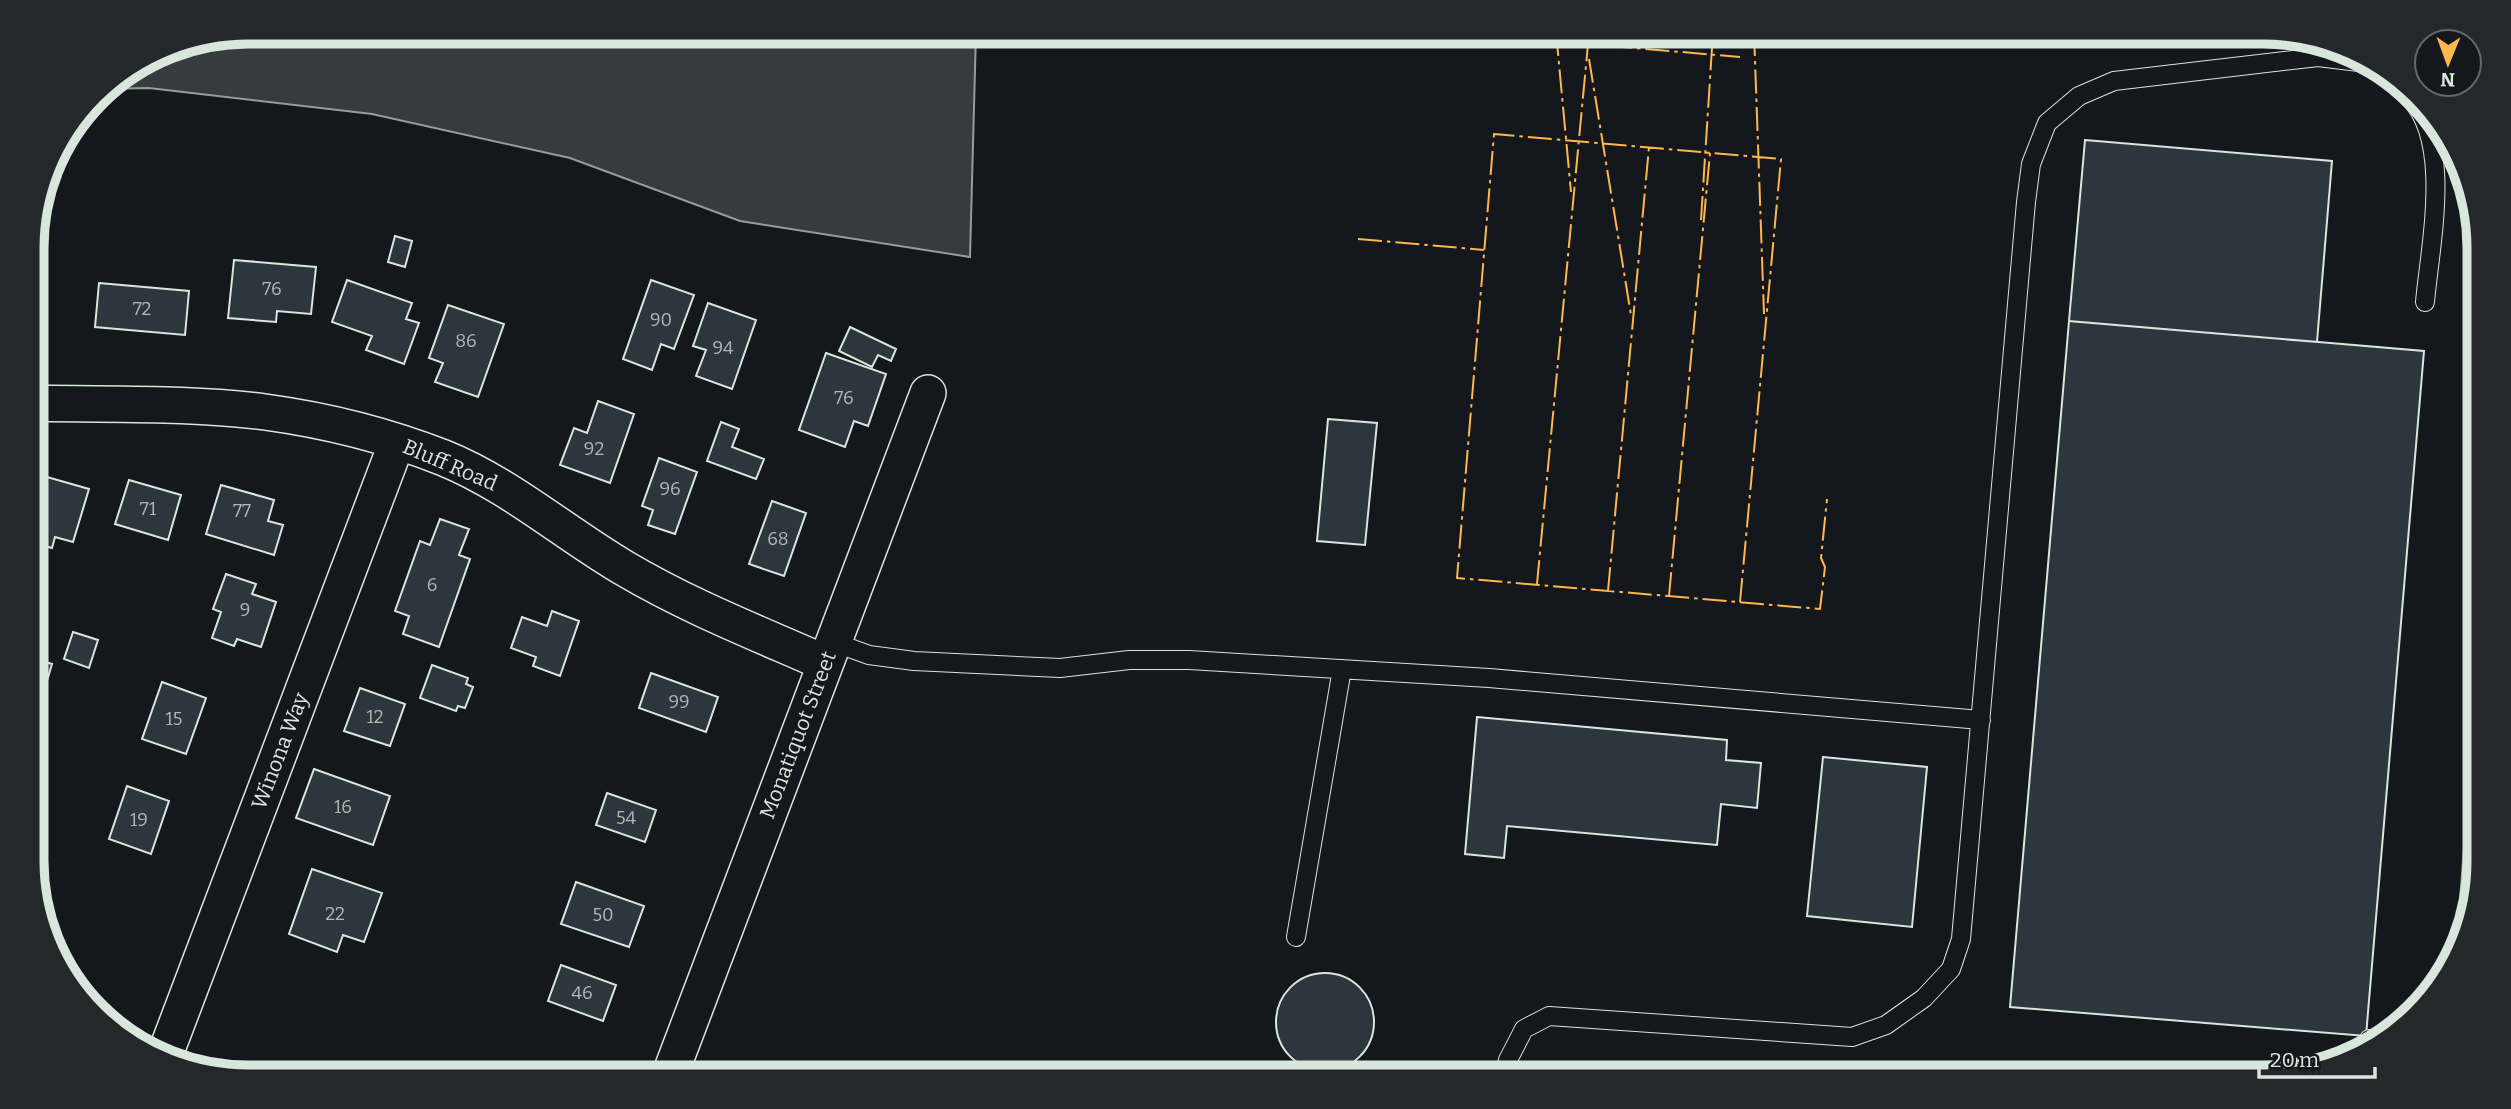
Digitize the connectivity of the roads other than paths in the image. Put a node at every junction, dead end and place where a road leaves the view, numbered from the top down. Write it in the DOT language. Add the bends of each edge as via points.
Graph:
graph roads {
  1 [pos="2343,60"];
  2 [pos="2424,123"];
  3 [pos="2425,302"];
  4 [pos="928,393"];
  5 [pos="44,403"];
  6 [pos="397,443"];
  7 [pos="829,652"];
  8 [pos="1342,669"];
  9 [pos="1980,720"];
  10 [pos="1296,937"];
  11 [pos="167,1049"];
  12 [pos="674,1065"];
  13 [pos="1507,1065"];
  1 -- 9 [label="lane" via="2318,57 2113,81 2079,96 2047,123 2031,164 2026,202"];
  2 -- 3 [label="lane" via="2437,175"];
  4 -- 7 [label="street, Monatiquot Street"];
  5 -- 6 [label="street, Bluff Road" via="266,412"];
  6 -- 7 [label="street, Bluff Road" via="498,484 671,595"];
  6 -- 11 [label="street, Winona Way"];
  7 -- 8 [label="lane" via="1060,668 1129,660 1189,660"];
  7 -- 12 [label="street, Monatiquot Street"];
  8 -- 9 [label="lane"];
  8 -- 10 [label="lane"];
  9 -- 13 [label="lane" via="1961,939 1951,969 1924,998 1886,1026 1852,1037 1549,1016 1524,1029"];
}
